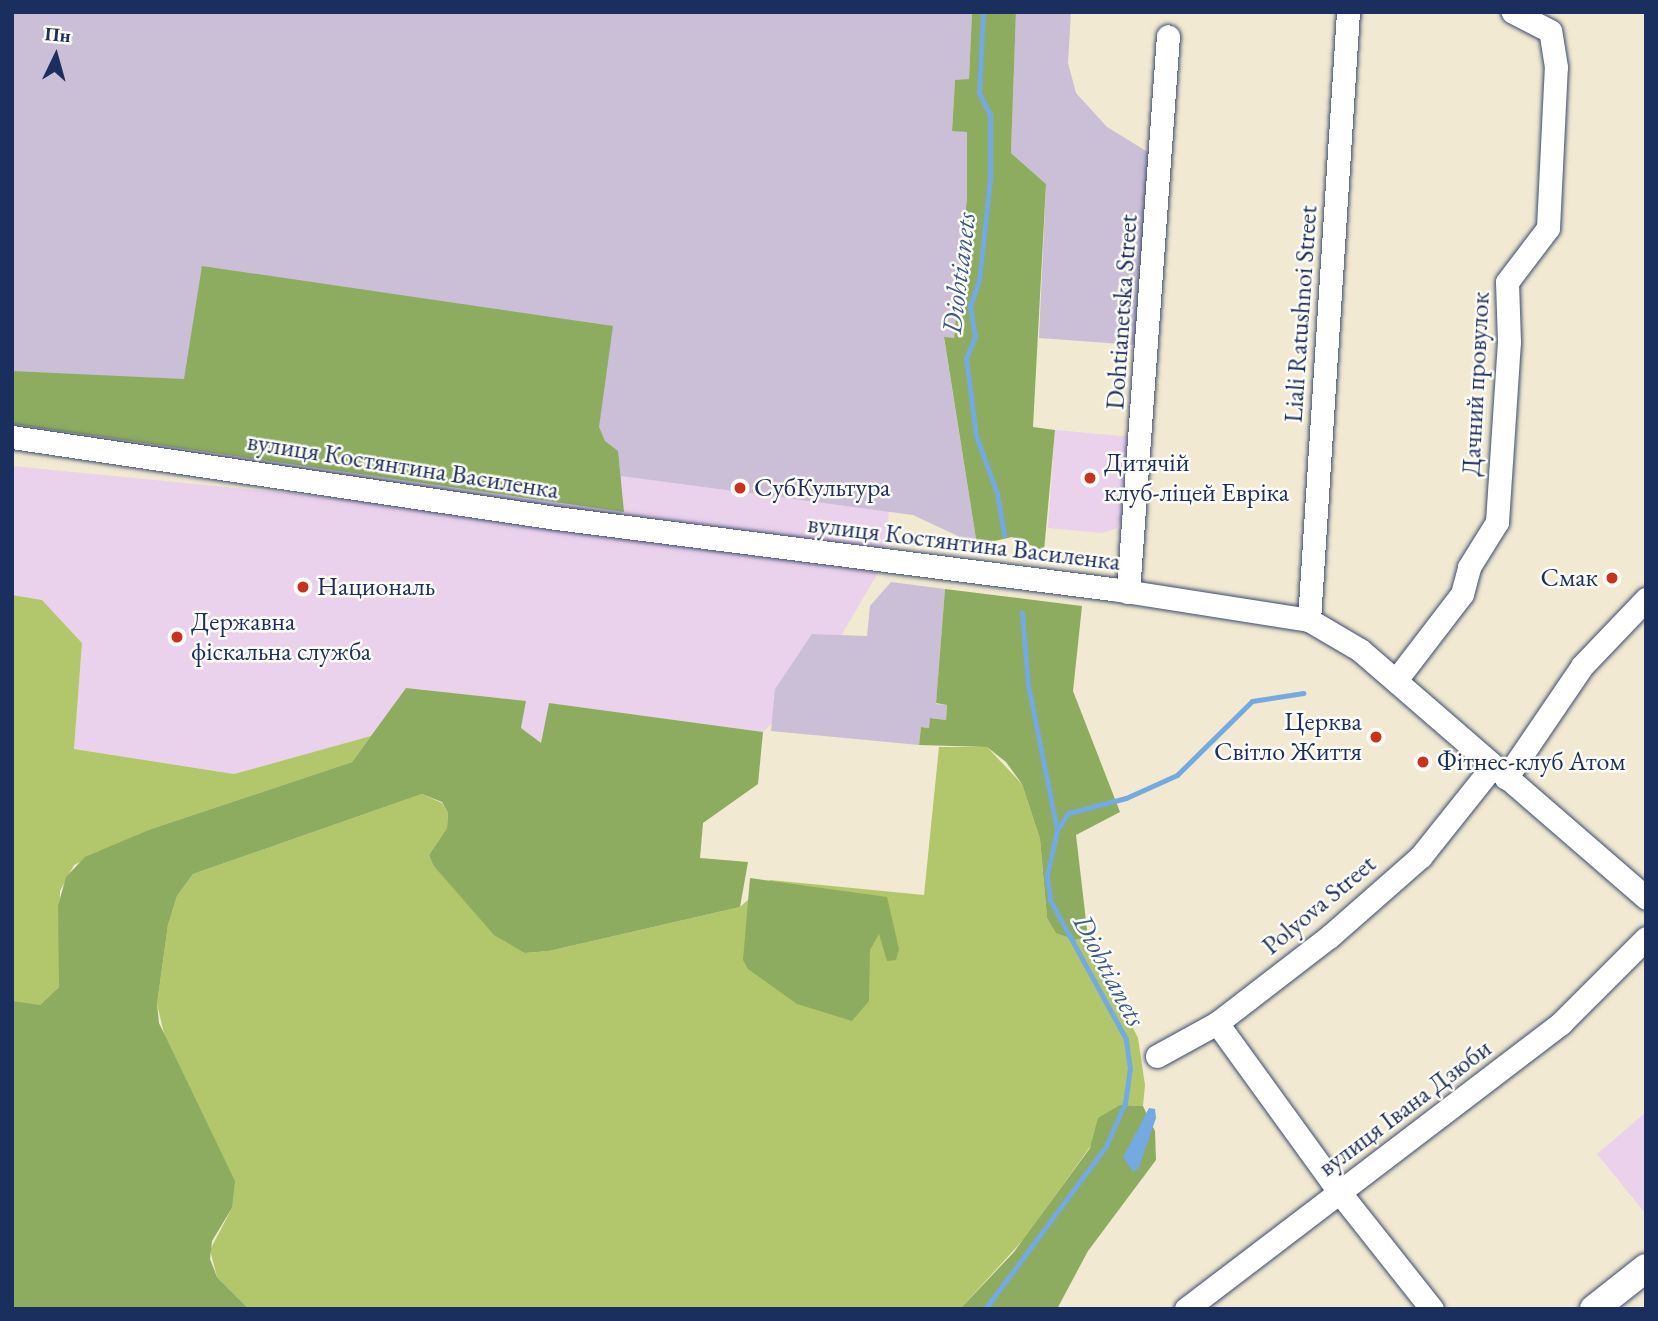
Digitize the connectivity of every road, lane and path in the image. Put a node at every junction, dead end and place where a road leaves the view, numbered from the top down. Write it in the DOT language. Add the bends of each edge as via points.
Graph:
graph roads {
  1 [pos="1348,12"];
  2 [pos="1513,12"];
  3 [pos="1168,36"];
  4 [pos="12,437"];
  5 [pos="1128,592"];
  6 [pos="1646,599"];
  7 [pos="1309,620"];
  8 [pos="1396,680"];
  9 [pos="1499,773"];
  10 [pos="1646,898"];
  11 [pos="1646,938"];
  12 [pos="1217,1023"];
  13 [pos="1157,1056"];
  14 [pos="1340,1193"];
  15 [pos="1646,1268"];
  16 [pos="1186,1309"];
  17 [pos="1432,1309"];
  18 [pos="1594,1309"];
  1 -- 7 [label="street, Liali Ratushnoi Street"];
  2 -- 8 [label="street, Дачний провулок" via="1550,31 1556,66 1548,228 1507,282 1509,342 1497,522 1469,567 1462,594"];
  3 -- 5 [label="street, Dohtianetska Street"];
  4 -- 5 [label="street, вулиця Костянтина Василенка" via="556,518"];
  5 -- 7 [label="street, вулиця Костянтина Василенка"];
  6 -- 9 [label="street, Polyova Street" via="1582,666"];
  7 -- 8 [label="street, вулиця Костянтина Василенка" via="1332,629"];
  8 -- 9 [label="street, вулиця Костянтина Василенка"];
  9 -- 10 [label="street, вулиця Костянтина Василенка"];
  9 -- 12 [label="street, Polyova Street" via="1420,856 1330,936"];
  11 -- 14 [label="street, вулиця Івана Дзюби" via="1561,1023"];
  12 -- 13 [label="street, Polyova Street"];
  12 -- 14 [label="street"];
  14 -- 16 [label="street, вулиця Івана Дзюби"];
  14 -- 17 [label="street"];
  15 -- 18 [label="main road"];
}
